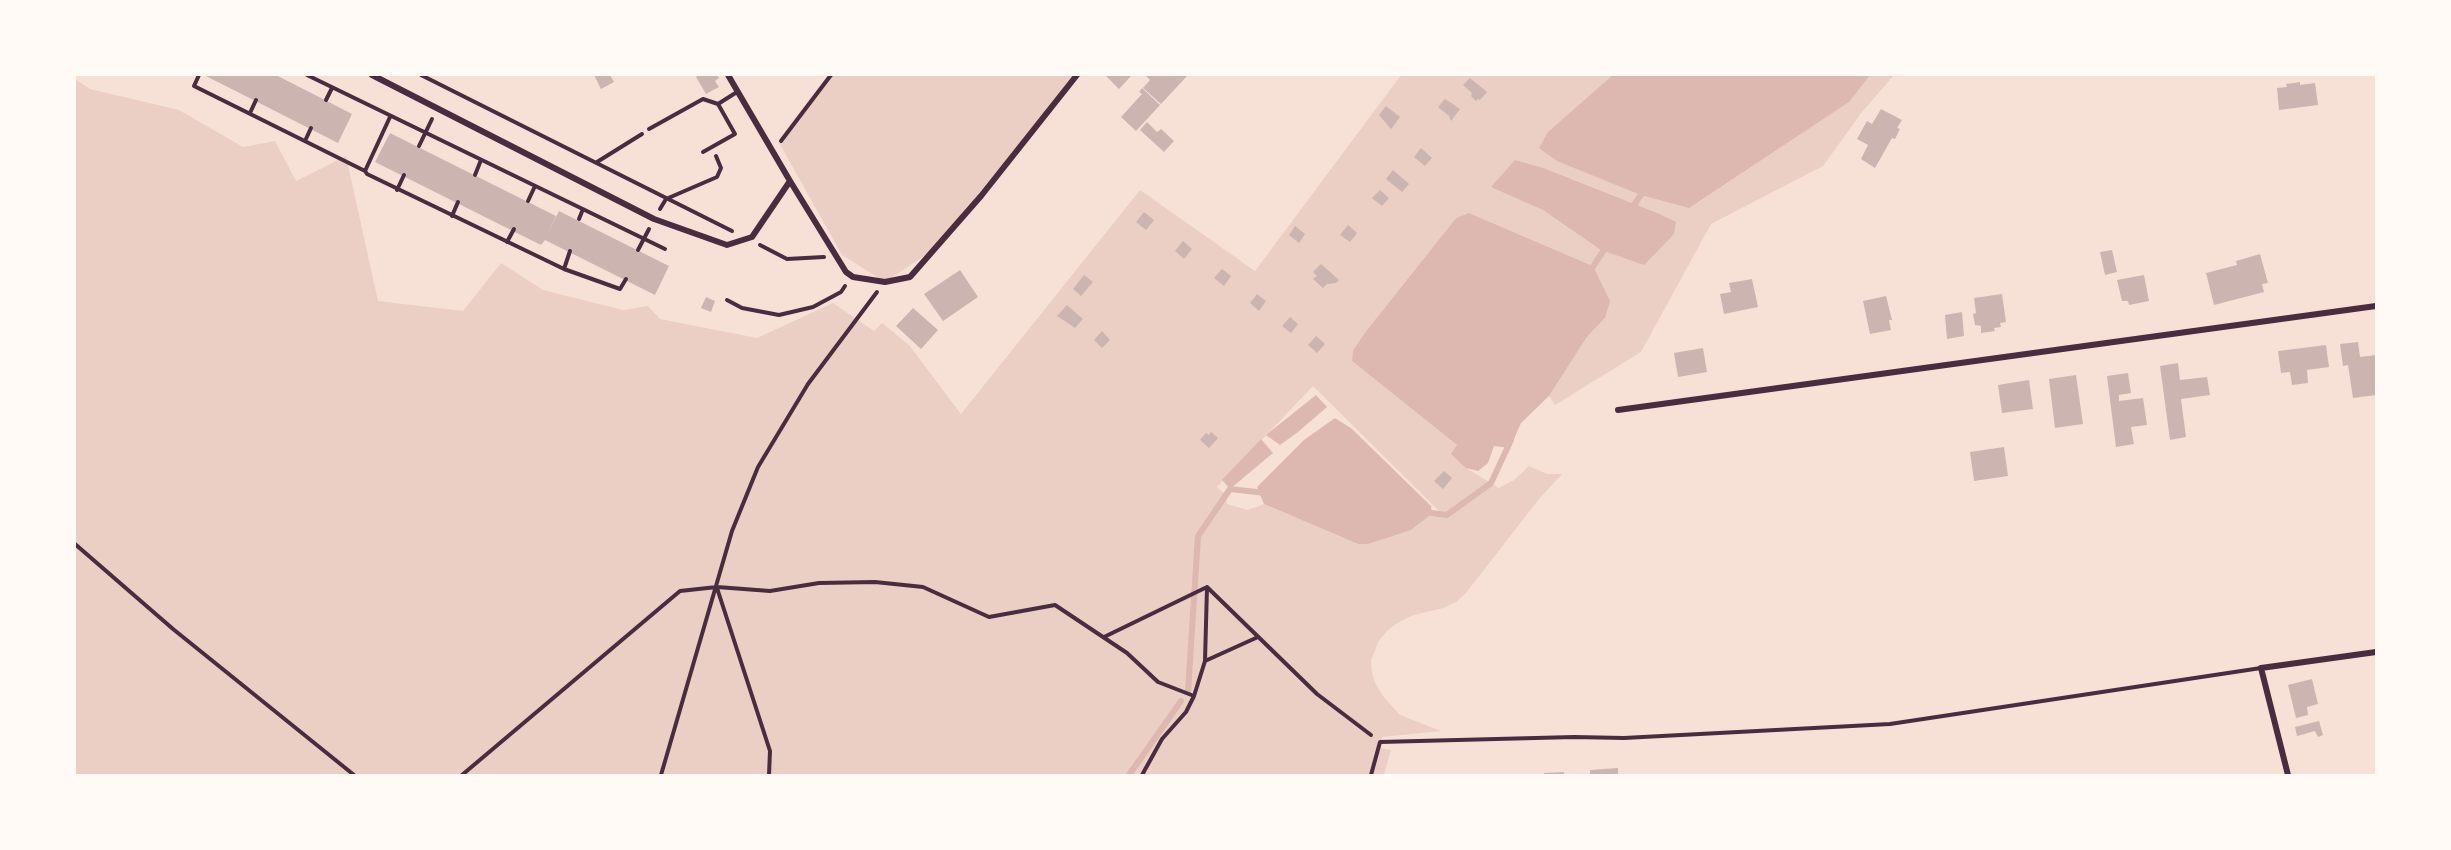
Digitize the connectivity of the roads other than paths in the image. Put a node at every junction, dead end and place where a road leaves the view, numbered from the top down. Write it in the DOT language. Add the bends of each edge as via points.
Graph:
graph roads {
  1 [pos="372,75"];
  2 [pos="729,75"];
  3 [pos="1077,75"];
  4 [pos="738,92"];
  5 [pos="718,104"];
  6 [pos="649,129"];
  7 [pos="703,152"];
  8 [pos="790,181"];
  9 [pos="2376,306"];
  10 [pos="1618,410"];
  11 [pos="2376,652"];
  12 [pos="2261,668"];
  13 [pos="1371,775"];
  14 [pos="2288,775"];
  1 -- 8 [label="street" via="654,219 727,245 752,237"];
  2 -- 4 [label="street"];
  3 -- 8 [label="street" via="910,277 885,282 853,277 846,272"];
  4 -- 5 [label="lane"];
  4 -- 8 [label="street"];
  5 -- 6 [label="lane" via="703,99"];
  5 -- 7 [label="lane" via="735,134"];
  9 -- 10 [label="street"];
  11 -- 12 [label="street"];
  12 -- 13 [label="lane" via="1890,724 1624,738 1380,742"];
  12 -- 14 [label="street"];
}
